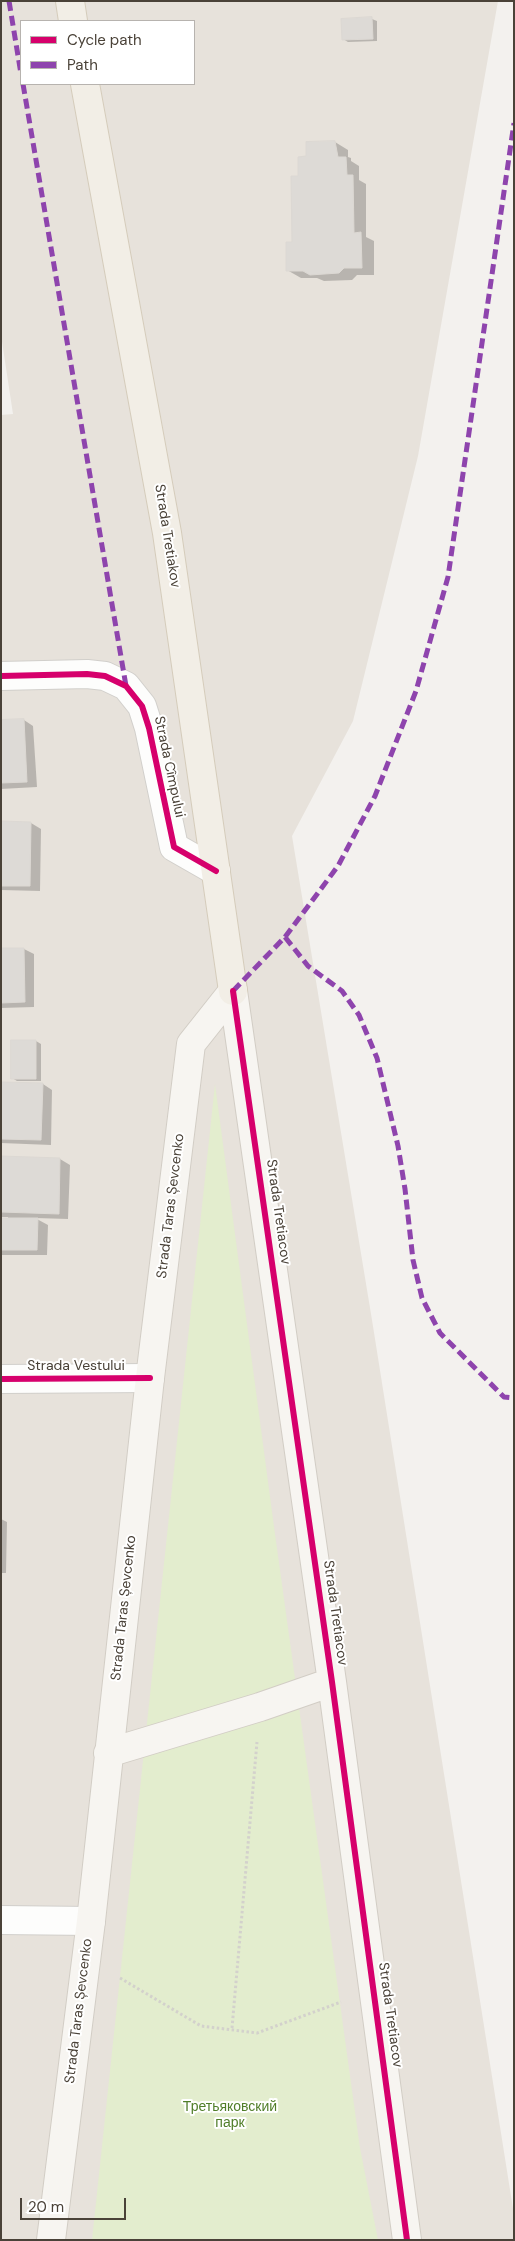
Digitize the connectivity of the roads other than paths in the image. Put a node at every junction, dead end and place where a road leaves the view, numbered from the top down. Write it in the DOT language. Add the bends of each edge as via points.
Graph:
graph roads {
  1 [pos="70,1"];
  2 [pos="74,20"];
  3 [pos="85,85"];
  4 [pos="1,676"];
  5 [pos="216,872"];
  6 [pos="233,991"];
  7 [pos="150,1378"];
  8 [pos="1,1379"];
  9 [pos="332,1682"];
  10 [pos="108,1753"];
  11 [pos="1,1920"];
  12 [pos="90,1921"];
  13 [pos="50,2240"];
  14 [pos="407,2240"];
  1 -- 2 [label="main road"];
  3 -- 5 [label="main road, Strada Tretiakov" via="167,533"];
  4 -- 5 [label="street, Strada Cîmpului" via="87,674 105,676 126,686 142,706 149,728 174,847"];
  5 -- 6 [label="main road, Strada Tretiakov"];
  6 -- 7 [label="main road, Strada Taras Șevcenko" via="191,1044"];
  6 -- 9 [label="main road, Strada Tretiacov"];
  7 -- 8 [label="street, Strada Vestului"];
  7 -- 10 [label="main road, Strada Taras Șevcenko"];
  9 -- 10 [label="main road"];
  9 -- 14 [label="main road, Strada Tretiacov"];
  10 -- 12 [label="main road, Strada Taras Șevcenko"];
  11 -- 12 [label="street"];
  12 -- 13 [label="main road, Strada Taras Șevcenko"];
}
